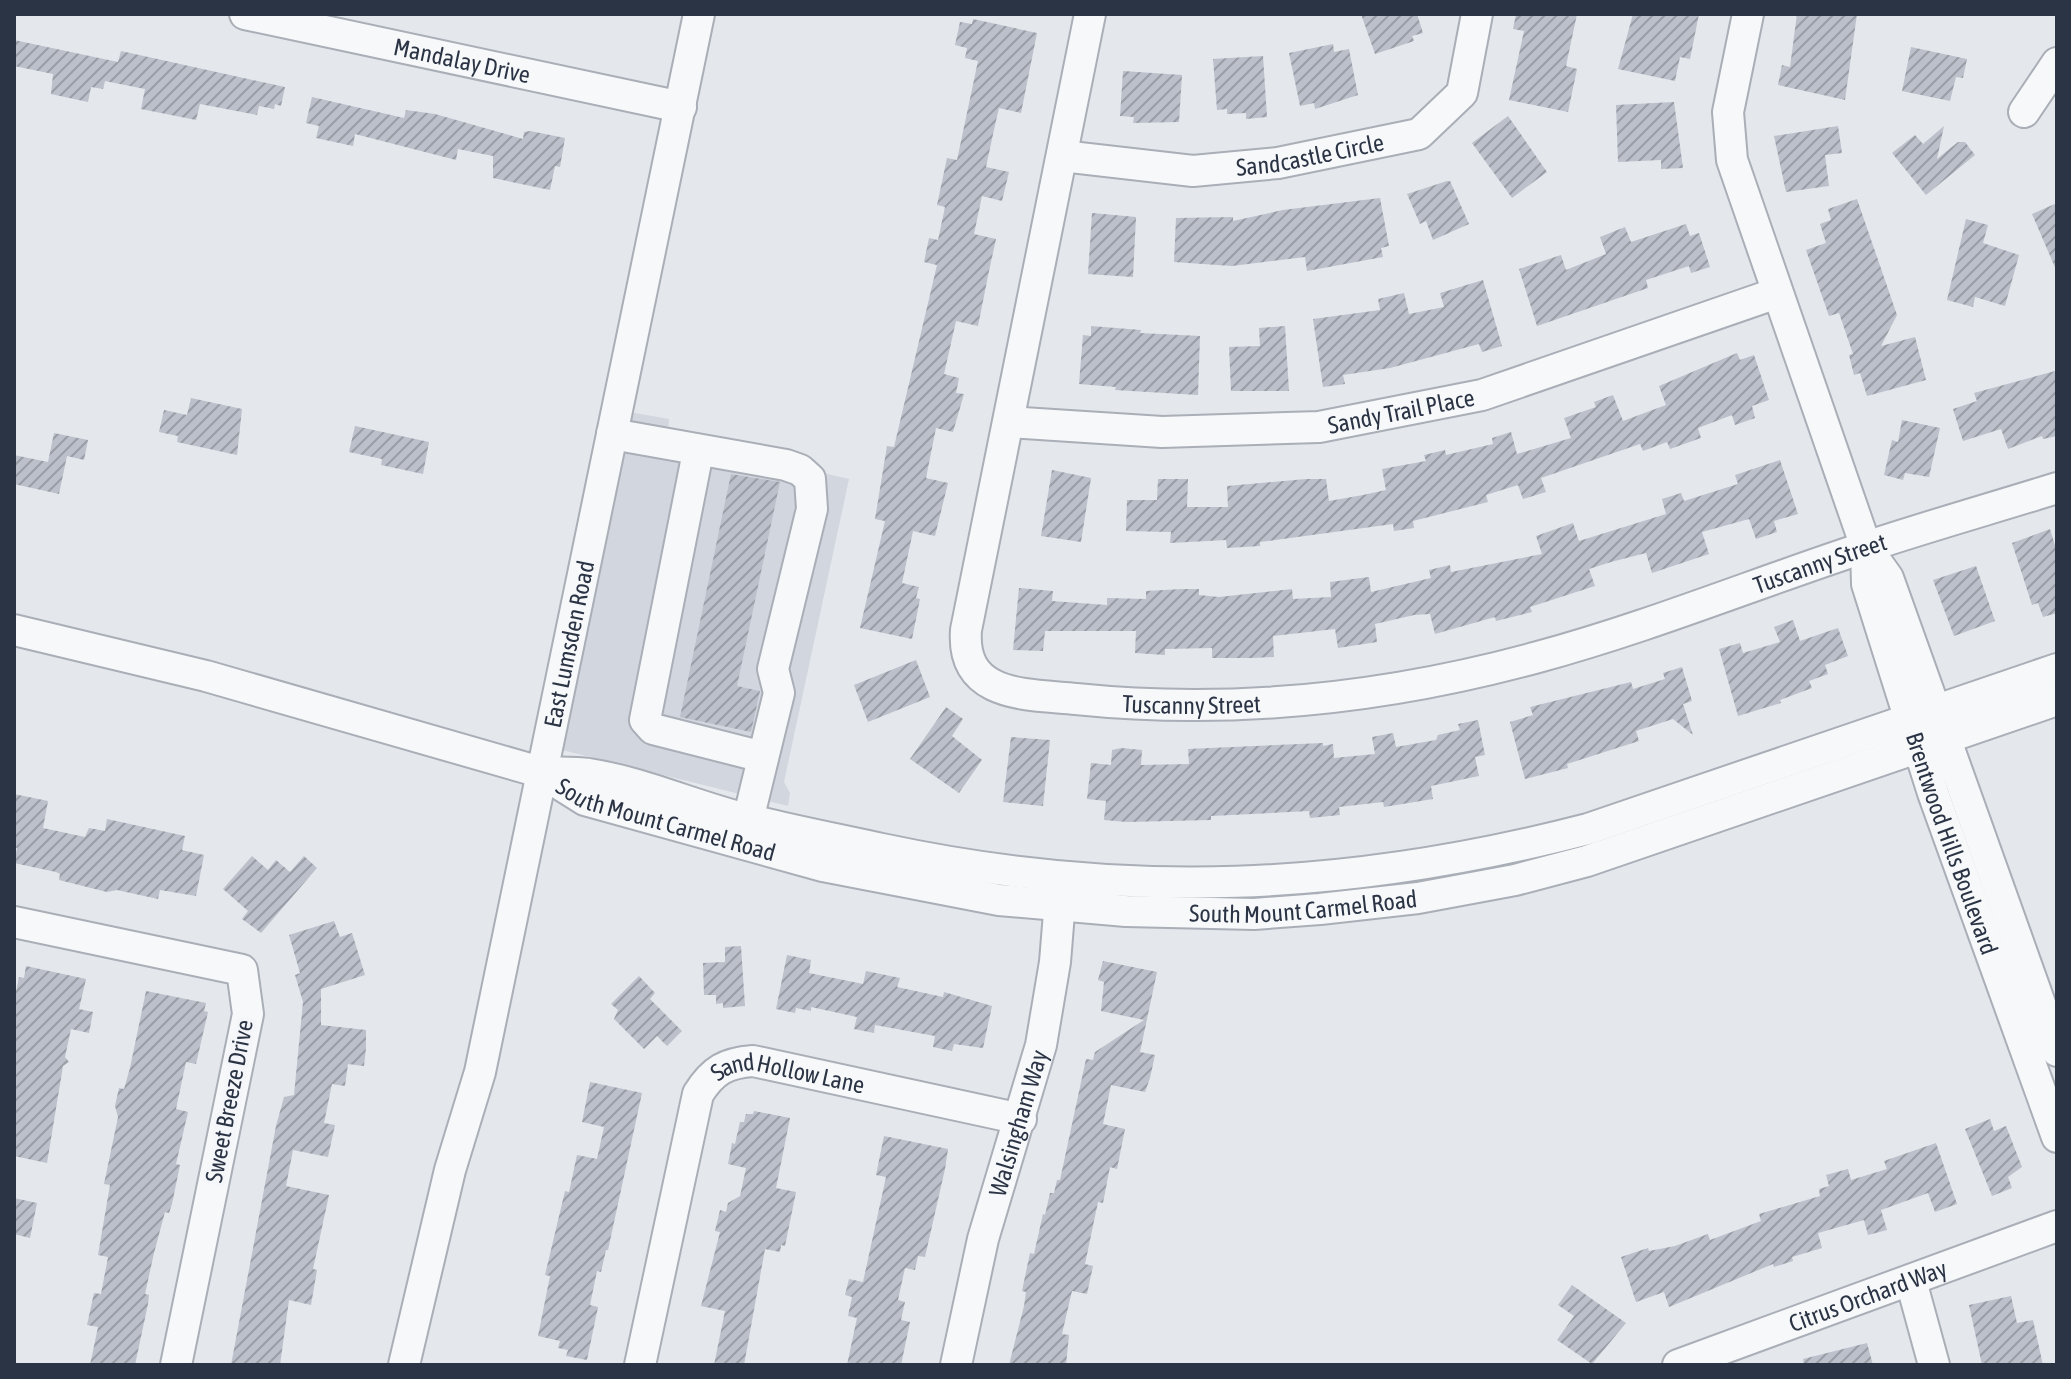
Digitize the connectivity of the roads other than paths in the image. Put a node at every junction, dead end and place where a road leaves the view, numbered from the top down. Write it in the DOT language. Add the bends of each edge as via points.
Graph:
graph roads {
  1 [pos="245,14"];
  2 [pos="699,14"];
  3 [pos="1090,14"];
  4 [pos="1477,14"];
  5 [pos="1748,14"];
  6 [pos="2057,63"];
  7 [pos="681,107"];
  8 [pos="2024,112"];
  9 [pos="1062,156"];
  10 [pos="1777,293"];
  11 [pos="1009,422"];
  12 [pos="612,434"];
  13 [pos="698,452"];
  14 [pos="2057,488"];
  15 [pos="1866,547"];
  16 [pos="14,630"];
  17 [pos="2057,669"];
  18 [pos="2057,700"];
  19 [pos="1927,729"];
  20 [pos="763,757"];
  21 [pos="540,772"];
  22 [pos="748,820"];
  23 [pos="1062,877"];
  24 [pos="1059,907"];
  25 [pos="14,922"];
  26 [pos="2031,975"];
  27 [pos="2002,986"];
  28 [pos="2057,1051"];
  29 [pos="1021,1119"];
  30 [pos="2057,1137"];
  31 [pos="2057,1226"];
  32 [pos="1911,1281"];
  33 [pos="176,1365"];
  34 [pos="404,1365"];
  35 [pos="640,1365"];
  36 [pos="956,1365"];
  37 [pos="1678,1365"];
  38 [pos="1934,1365"];
  1 -- 7 [label="street, Mandalay Drive"];
  2 -- 7 [label="street, East Lumsden Road"];
  3 -- 9 [label="street, Tuscanny Street"];
  4 -- 9 [label="street, Sandcastle Circle" via="1462,93 1419,134 1278,163 1193,171"];
  5 -- 10 [label="street, Brentwood Hills Boulevard" via="1727,137"];
  6 -- 8 [label="street"];
  7 -- 12 [label="street, East Lumsden Road"];
  9 -- 11 [label="street, Tuscanny Street"];
  10 -- 11 [label="street, Sandy Trail Place" via="1482,395 1319,427 1162,432"];
  10 -- 15 [label="street, Brentwood Hills Boulevard"];
  11 -- 15 [label="street, Tuscanny Street" via="965,645 968,660 984,680 1014,692 1160,706 1236,705 1426,684 1620,633"];
  12 -- 13 [label="street"];
  12 -- 21 [label="street, East Lumsden Road"];
  13 -- 20 [label="street" via="645,720 653,729"];
  13 -- 20 [label="street" via="800,470 810,479 813,492 773,669 779,693"];
  14 -- 15 [label="street, Tuscanny Street"];
  15 -- 19 [label="street, Brentwood Hills Boulevard" via="1888,578"];
  16 -- 21 [label="street, South Mount Carmel Road" via="221,680"];
  17 -- 19 [label="street, South Mount Carmel Road"];
  18 -- 19 [label="street, South Mount Carmel Road"];
  19 -- 23 [label="street, South Mount Carmel Road" via="1588,829 1454,861 1268,882 1166,884"];
  19 -- 24 [label="street, South Mount Carmel Road" via="1642,844 1515,880 1418,898 1254,914"];
  19 -- 26 [label="street, Brentwood Hills Boulevard"];
  19 -- 27 [label="street, Brentwood Hills Boulevard"];
  20 -- 22 [label="street"];
  21 -- 22 [label="street, South Mount Carmel Road" via="589,775"];
  21 -- 24 [label="street, South Mount Carmel Road" via="585,800 823,866"];
  21 -- 34 [label="street, East Lumsden Road" via="480,1072 450,1170"];
  22 -- 23 [label="street, South Mount Carmel Road" via="957,863"];
  23 -- 24 [label="street, Walsingham Way"];
  24 -- 29 [label="street, Walsingham Way" via="1047,1016"];
  25 -- 33 [label="street, Sweet Breeze Drive" via="242,970 248,1014"];
  26 -- 27 [label="street"];
  26 -- 28 [label="street, Brentwood Hills Boulevard"];
  27 -- 30 [label="street, Brentwood Hills Boulevard"];
  29 -- 35 [label="street, Sand Hollow Lane" via="753,1061 731,1063 711,1074 698,1094"];
  29 -- 36 [label="street, Walsingham Way" via="983,1239"];
  31 -- 32 [label="street, Citrus Orchard Way"];
  32 -- 37 [label="street, Citrus Orchard Way"];
  32 -- 38 [label="street"];
}
